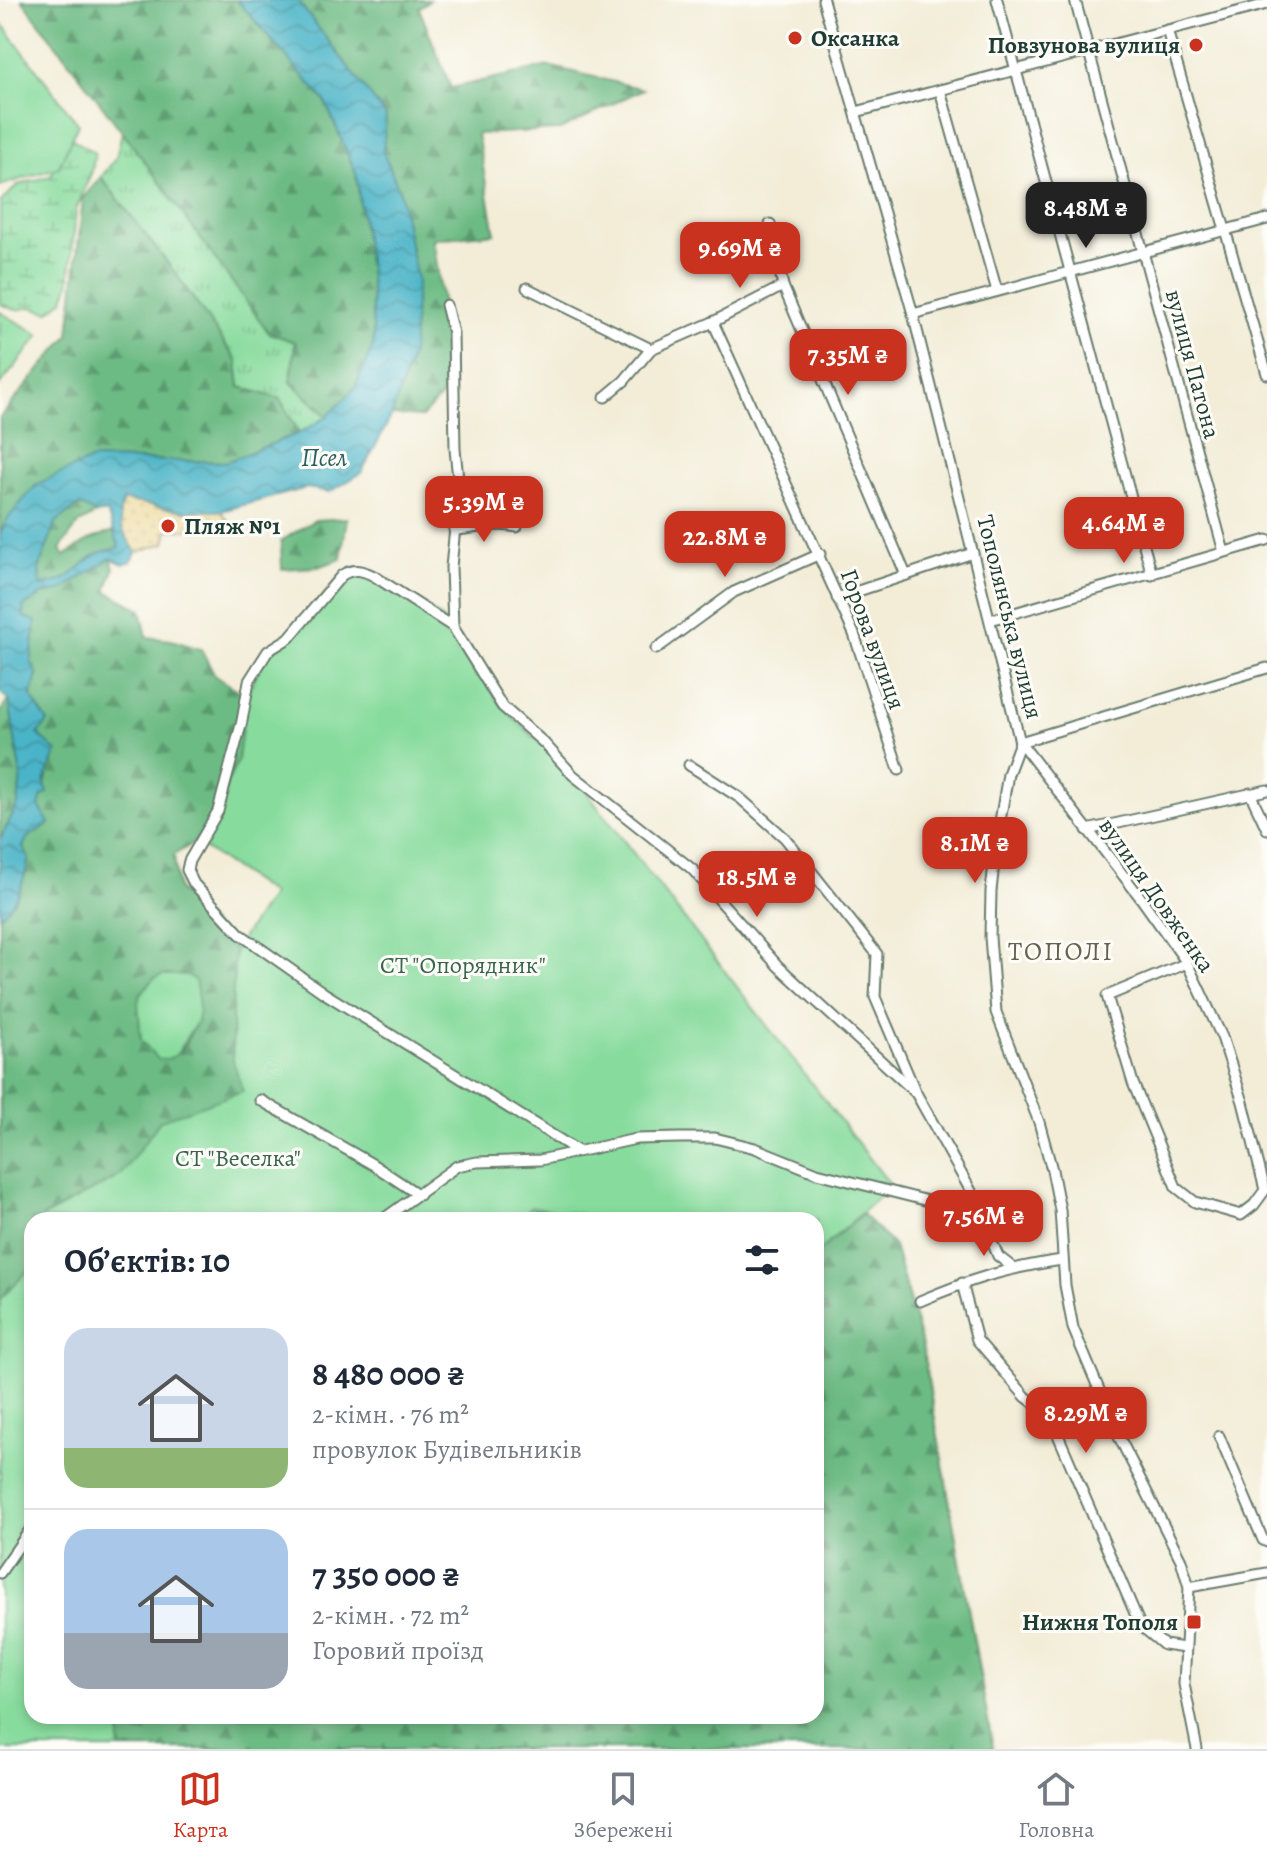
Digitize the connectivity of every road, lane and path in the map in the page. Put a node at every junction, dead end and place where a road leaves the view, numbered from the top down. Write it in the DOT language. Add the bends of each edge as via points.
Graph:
graph roads {
  1 [pos="823,0"];
  2 [pos="997,0"];
  3 [pos="1075,0"];
  4 [pos="1267,2"];
  5 [pos="1167,30"];
  6 [pos="1090,51"];
  7 [pos="1016,70"];
  8 [pos="940,90"];
  9 [pos="856,112"];
  10 [pos="1267,219"];
  11 [pos="770,224"];
  12 [pos="1223,230"];
  13 [pos="1142,252"];
  14 [pos="1069,271"];
  15 [pos="783,286"];
  16 [pos="527,288"];
  17 [pos="997,291"];
  18 [pos="446,305"];
  19 [pos="913,314"];
  20 [pos="713,322"];
  21 [pos="651,349"];
  22 [pos="1267,374"];
  23 [pos="605,397"];
  24 [pos="517,527"];
  25 [pos="454,530"];
  26 [pos="1267,540"];
  27 [pos="1224,552"];
  28 [pos="973,553"];
  29 [pos="820,554"];
  30 [pos="906,575"];
  31 [pos="1152,575"];
  32 [pos="837,598"];
  33 [pos="990,620"];
  34 [pos="453,627"];
  35 [pos="656,649"];
  36 [pos="1267,668"];
  37 [pos="1020,742"];
  38 [pos="689,765"];
  39 [pos="899,770"];
  40 [pos="1267,790"];
  41 [pos="1250,793"];
  42 [pos="1267,829"];
  43 [pos="1087,830"];
  44 [pos="1187,963"];
  45 [pos="916,1093"];
  46 [pos="260,1100"];
  47 [pos="578,1151"];
  48 [pos="419,1195"];
  49 [pos="978,1209"];
  50 [pos="394,1212"];
  51 [pos="1062,1260"];
  52 [pos="1012,1267"];
  53 [pos="962,1283"];
  54 [pos="920,1301"];
  55 [pos="1219,1436"];
  56 [pos="24,1538"];
  57 [pos="1267,1542"];
  58 [pos="0,1573"];
  59 [pos="1267,1573"];
  60 [pos="1189,1587"];
  61 [pos="1185,1648"];
  62 [pos="1197,1749"];
  1 -- 9 [label="street, Тополянська вулиця"];
  2 -- 7 [label="street"];
  3 -- 6 [label="street, вулиця Патона"];
  4 -- 5 [label="street"];
  5 -- 6 [label="street"];
  5 -- 12 [label="street"];
  6 -- 7 [label="street"];
  6 -- 13 [label="street, вулиця Патона"];
  7 -- 8 [label="street"];
  7 -- 14 [label="street"];
  8 -- 9 [label="street"];
  8 -- 17 [label="street"];
  9 -- 19 [label="street, Тополянська вулиця"];
  10 -- 12 [label="street"];
  11 -- 15 [label="street"];
  12 -- 13 [label="street"];
  12 -- 22 [label="street"];
  13 -- 14 [label="street"];
  13 -- 27 [label="street, вулиця Патона"];
  14 -- 17 [label="street"];
  14 -- 31 [label="street"];
  15 -- 20 [label="street"];
  15 -- 30 [label="street"];
  16 -- 21 [label="street"];
  17 -- 19 [label="street"];
  18 -- 25 [label="street" via="453,333 459,489"];
  19 -- 28 [label="street, Тополянська вулиця"];
  20 -- 21 [label="street"];
  20 -- 29 [label="street, Горова вулиця"];
  21 -- 23 [label="street"];
  24 -- 25 [label="street"];
  25 -- 34 [label="street"];
  26 -- 27 [label="street"];
  27 -- 31 [label="street"];
  28 -- 30 [label="street"];
  28 -- 33 [label="street, Тополянська вулиця"];
  29 -- 32 [label="street, Горова вулиця"];
  29 -- 35 [label="street" via="734,592"];
  30 -- 32 [label="street"];
  31 -- 33 [label="street"];
  32 -- 39 [label="street, Горова вулиця"];
  33 -- 37 [label="street, Тополянська вулиця"];
  34 -- 45 [label="street" via="502,706 573,775 692,869 778,966"];
  34 -- 47 [label="street" via="363,570 342,575 289,638 268,651 249,681 218,811 187,870 240,934 324,993"];
  36 -- 37 [label="street"];
  37 -- 43 [label="street, вулиця Довженка"];
  37 -- 51 [label="street, Тополянська вулиця" via="1008,774 996,845 992,975 996,1012 1052,1170"];
  38 -- 45 [label="street" via="740,798 785,838 877,954 875,997"];
  40 -- 41 [label="street"];
  41 -- 42 [label="street"];
  41 -- 43 [label="street"];
  43 -- 44 [label="street, вулиця Довженка"];
  44 -- 44 [label="street, вулиця Довженка" via="1226,1050 1265,1190 1241,1215 1195,1202 1176,1187 1133,1083 1107,996"];
  45 -- 49 [label="street"];
  46 -- 48 [label="street"];
  47 -- 48 [label="street" via="540,1160 457,1166"];
  47 -- 49 [label="street" via="636,1139 715,1138 847,1181"];
  48 -- 50 [label="street"];
  49 -- 52 [label="street" via="998,1256"];
  51 -- 52 [label="street"];
  51 -- 60 [label="street, Тополянська вулиця" via="1073,1328"];
  52 -- 53 [label="street"];
  53 -- 54 [label="street"];
  53 -- 61 [label="street" via="977,1340 1026,1397 1049,1414 1140,1625 1164,1645"];
  55 -- 57 [label="street"];
  56 -- 58 [label="street"];
  59 -- 60 [label="street"];
  60 -- 61 [label="street, Тополянська вулиця"];
  61 -- 62 [label="street, Тополянська вулиця" via="1184,1684"];
}
